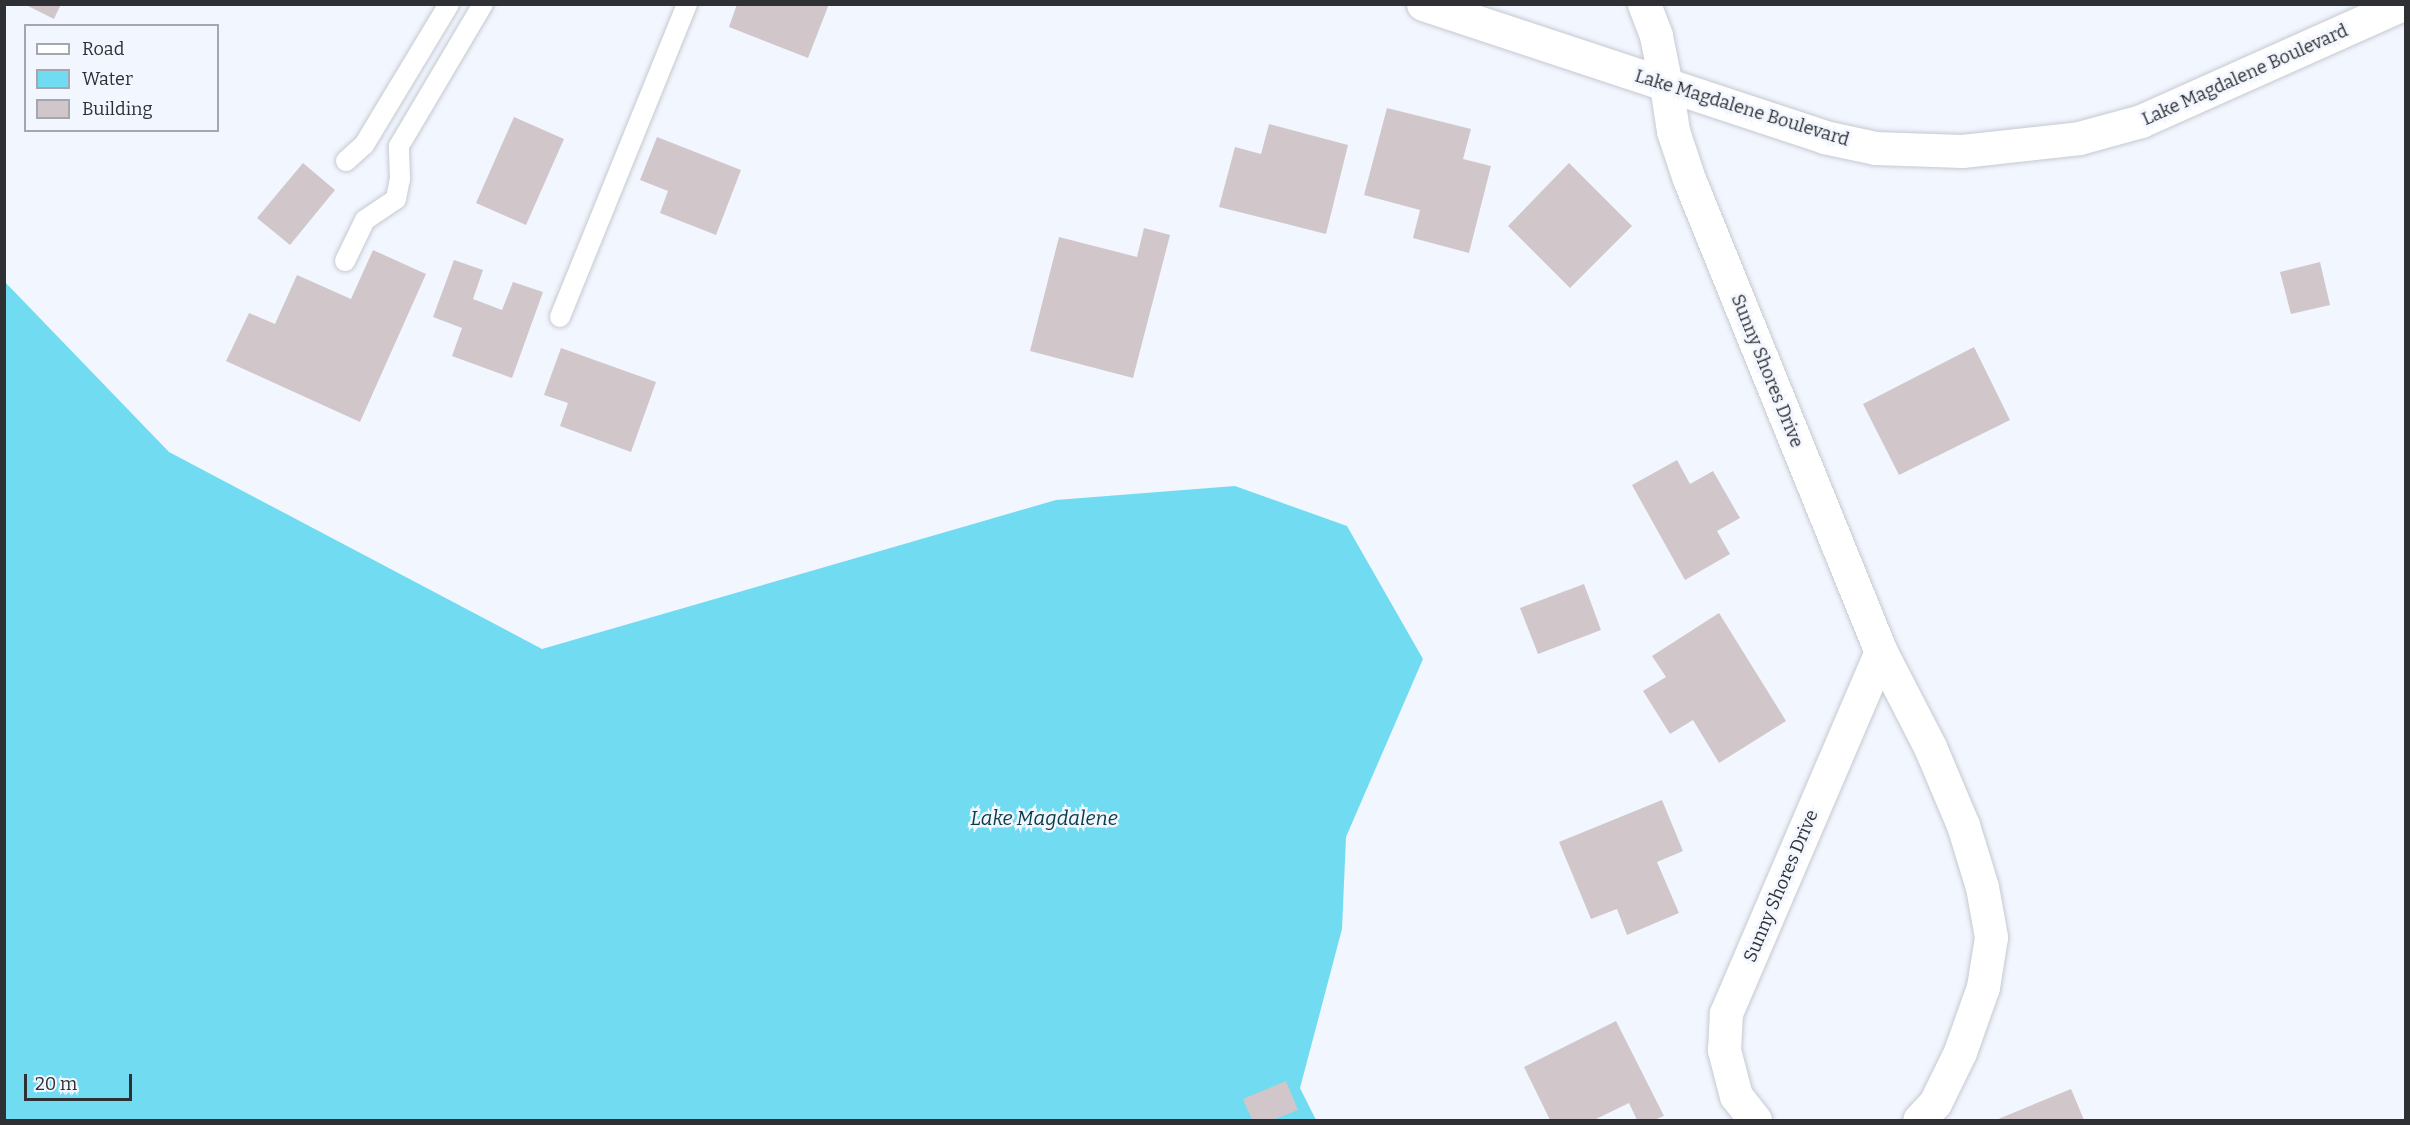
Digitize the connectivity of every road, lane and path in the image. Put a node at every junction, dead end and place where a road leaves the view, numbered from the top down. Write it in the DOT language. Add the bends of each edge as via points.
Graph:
graph roads {
  1 [pos="449,4"];
  2 [pos="483,4"];
  3 [pos="687,4"];
  4 [pos="1423,4"];
  5 [pos="1644,4"];
  6 [pos="2403,4"];
  7 [pos="1666,85"];
  8 [pos="346,161"];
  9 [pos="345,261"];
  10 [pos="560,317"];
  11 [pos="1881,652"];
  12 [pos="1755,1120"];
  13 [pos="1919,1120"];
  1 -- 8 [label="lane" via="364,145"];
  2 -- 9 [label="lane" via="399,146 396,199 365,220"];
  3 -- 10 [label="lane"];
  4 -- 7 [label="street, Lake Magdalene Boulevard"];
  5 -- 7 [label="street, Sunny Shores Drive" via="1656,36"];
  6 -- 7 [label="street, Lake Magdalene Boulevard" via="2141,121 2079,138 2019,146 1962,151 1875,148 1824,137"];
  7 -- 11 [label="street, Sunny Shores Drive" via="1673,131 1689,179"];
  11 -- 12 [label="street, Sunny Shores Drive" via="1726,1013 1724,1050 1736,1096"];
  11 -- 13 [label="street, Sunny Shores Drive" via="1930,747 1962,825 1982,887 1991,937 1983,987 1960,1052 1935,1103"];
}
